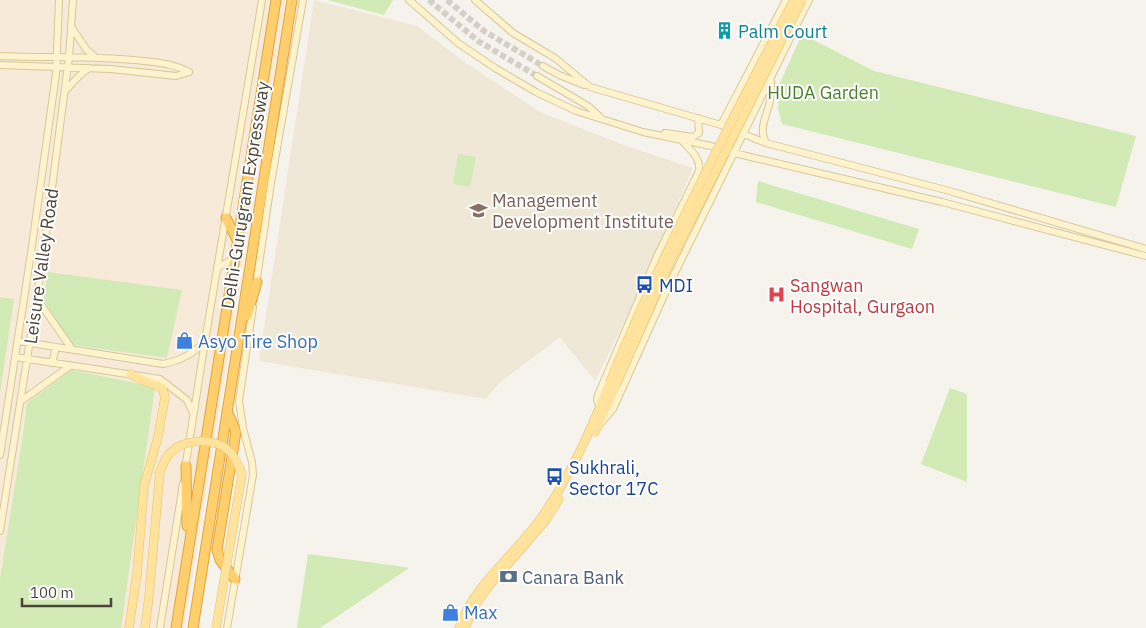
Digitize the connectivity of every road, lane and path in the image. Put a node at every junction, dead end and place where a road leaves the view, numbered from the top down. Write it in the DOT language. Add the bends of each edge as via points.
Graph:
graph roads {
  1 [pos="59,0"];
  2 [pos="74,0"];
  3 [pos="276,0"];
  4 [pos="292,0"];
  5 [pos="302,0"];
  6 [pos="409,0"];
  7 [pos="474,0"];
  8 [pos="786,0"];
  9 [pos="794,0"];
  10 [pos="802,0"];
  11 [pos="809,0"];
  12 [pos="262,1"];
  13 [pos="72,28"];
  14 [pos="0,56"];
  15 [pos="58,56"];
  16 [pos="68,58"];
  17 [pos="96,58"];
  18 [pos="0,65"];
  19 [pos="543,66"];
  20 [pos="57,67"];
  21 [pos="67,67"];
  22 [pos="89,68"];
  23 [pos="537,76"];
  24 [pos="772,77"];
  25 [pos="590,87"];
  26 [pos="64,91"];
  27 [pos="739,92"];
  28 [pos="759,102"];
  29 [pos="602,118"];
  30 [pos="698,118"];
  31 [pos="721,125"];
  32 [pos="643,132"];
  33 [pos="742,134"];
  34 [pos="683,141"];
  35 [pos="766,143"];
  36 [pos="734,153"];
  37 [pos="695,179"];
  38 [pos="716,188"];
  39 [pos="226,218"];
  40 [pos="238,236"];
  41 [pos="1146,249"];
  42 [pos="1146,256"];
  43 [pos="234,259"];
  44 [pos="217,268"];
  45 [pos="257,282"];
  46 [pos="36,299"];
  47 [pos="18,340"];
  48 [pos="205,341"];
  49 [pos="30,343"];
  50 [pos="238,345"];
  51 [pos="56,347"];
  52 [pos="72,349"];
  53 [pos="15,357"];
  54 [pos="27,360"];
  55 [pos="52,363"];
  56 [pos="70,366"];
  57 [pos="131,374"];
  58 [pos="613,383"];
  59 [pos="20,401"];
  60 [pos="600,408"];
  61 [pos="227,411"];
  62 [pos="194,413"];
  63 [pos="597,428"];
  64 [pos="0,456"];
  65 [pos="186,466"];
  66 [pos="0,531"];
  67 [pos="188,548"];
  68 [pos="235,579"];
  69 [pos="129,628"];
  70 [pos="144,628"];
  71 [pos="160,628"];
  72 [pos="176,628"];
  73 [pos="193,628"];
  74 [pos="216,628"];
  75 [pos="227,628"];
  76 [pos="459,628"];
  77 [pos="465,628"];
  1 -- 15 [label="street, Leisure Valley Road"];
  2 -- 13 [label="street, Leisure Valley Road"];
  3 -- 40 [label="highway, Delhi-Gurugram Expressway"];
  4 -- 50 [label="highway, Delhi-Gurugram Expressway"];
  5 -- 45 [label="street"];
  6 -- 29 [label="street" via="458,43 495,68 576,111"];
  7 -- 25 [label="street" via="513,33 555,58"];
  8 -- 27 [label="street"];
  9 -- 58 [label="main road, bridge" via="638,314"];
  10 -- 58 [label="main road, bridge"];
  11 -- 24 [label="street"];
  12 -- 39 [label="street"];
  13 -- 16 [label="street, Leisure Valley Road"];
  13 -- 17 [label="street" via="86,50"];
  14 -- 15 [label="street"];
  15 -- 16 [label="street"];
  15 -- 20 [label="street, Leisure Valley Road"];
  16 -- 17 [label="street"];
  16 -- 21 [label="street, Leisure Valley Road"];
  17 -- 22 [label="street" via="175,65 189,72 176,76"];
  18 -- 20 [label="street"];
  19 -- 25 [label="street"];
  20 -- 21 [label="street"];
  20 -- 47 [label="street, Leisure Valley Road"];
  21 -- 22 [label="street"];
  21 -- 26 [label="street, Leisure Valley Road"];
  22 -- 26 [label="street"];
  23 -- 29 [label="street"];
  24 -- 28 [label="street"];
  24 -- 35 [label="street" via="762,128"];
  25 -- 30 [label="street"];
  26 -- 46 [label="street, Leisure Valley Road"];
  27 -- 28 [label="street"];
  27 -- 31 [label="street"];
  28 -- 33 [label="street"];
  29 -- 32 [label="street"];
  30 -- 31 [label="street"];
  30 -- 32 [label="street" via="699,133 693,137"];
  31 -- 33 [label="street"];
  32 -- 34 [label="street"];
  33 -- 35 [label="street"];
  33 -- 36 [label="street"];
  34 -- 36 [label="street"];
  34 -- 37 [label="street" via="698,161 700,168"];
  35 -- 41 [label="street" via="946,190"];
  36 -- 38 [label="street"];
  36 -- 42 [label="street" via="942,202"];
  37 -- 38 [label="street"];
  37 -- 60 [label="street" via="658,254 598,395"];
  38 -- 63 [label="street" via="613,409"];
  39 -- 40 [label="highway"];
  39 -- 44 [label="street"];
  40 -- 43 [label="highway, Delhi-Gurugram Expressway"];
  43 -- 44 [label="street"];
  43 -- 67 [label="highway, Delhi-Gurugram Expressway"];
  44 -- 48 [label="street"];
  45 -- 50 [label="highway"];
  45 -- 68 [label="street" via="239,401 253,475"];
  46 -- 49 [label="street, Leisure Valley Road"];
  46 -- 52 [label="street"];
  47 -- 49 [label="street"];
  47 -- 53 [label="street, Leisure Valley Road"];
  48 -- 52 [label="street" via="178,362 163,364"];
  48 -- 62 [label="street"];
  49 -- 51 [label="street"];
  49 -- 54 [label="street, Leisure Valley Road"];
  50 -- 61 [label="highway, Delhi-Gurugram Expressway"];
  51 -- 52 [label="street"];
  51 -- 55 [label="street"];
  53 -- 54 [label="street"];
  53 -- 64 [label="street, Leisure Valley Road"];
  54 -- 55 [label="street"];
  54 -- 59 [label="street, Leisure Valley Road"];
  55 -- 56 [label="street"];
  56 -- 57 [label="street"];
  56 -- 59 [label="street"];
  57 -- 62 [label="street" via="165,381 187,400"];
  57 -- 69 [label="main road" via="162,388 164,397 158,437 144,486"];
  58 -- 60 [label="main road"];
  58 -- 63 [label="main road"];
  59 -- 66 [label="street, Leisure Valley Road"];
  60 -- 76 [label="main road" via="567,477 542,516 481,587"];
  61 -- 68 [label="highway" via="236,432 217,550 220,560"];
  61 -- 73 [label="highway, Delhi-Gurugram Expressway"];
  62 -- 65 [label="street"];
  63 -- 77 [label="main road" via="575,473 546,520 489,586 474,607"];
  65 -- 67 [label="highway"];
  65 -- 71 [label="street"];
  67 -- 72 [label="highway, Delhi-Gurugram Expressway"];
  68 -- 75 [label="street"];
  70 -- 74 [label="main road, bridge" via="160,471 169,454 181,445 197,442 211,442 228,450 242,474"];
}
